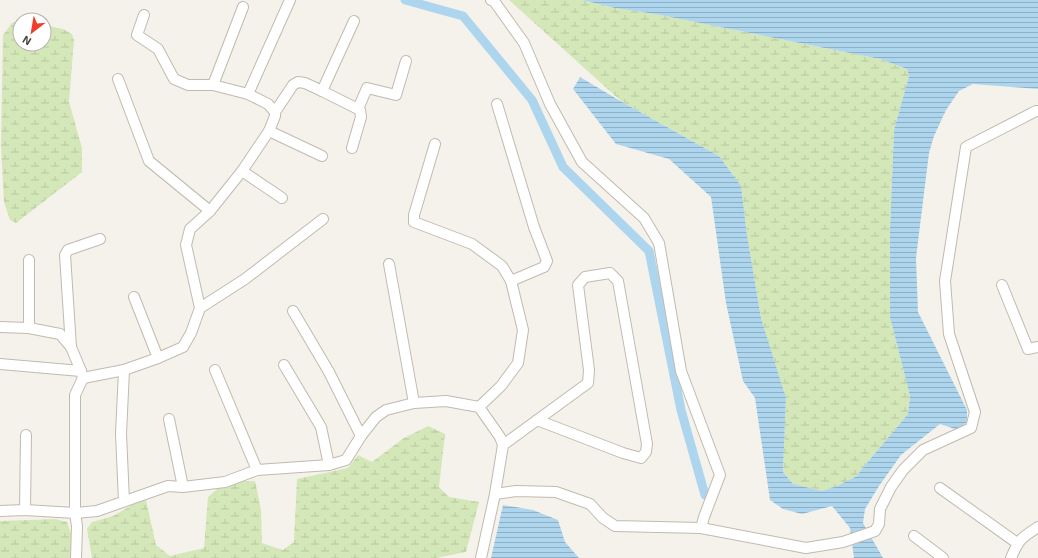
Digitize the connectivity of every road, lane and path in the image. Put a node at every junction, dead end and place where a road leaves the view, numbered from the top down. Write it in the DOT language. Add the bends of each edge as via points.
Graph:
graph roads {
  1 [pos="290,0"];
  2 [pos="491,0"];
  3 [pos="243,7"];
  4 [pos="144,15"];
  5 [pos="354,21"];
  6 [pos="406,61"];
  7 [pos="118,79"];
  8 [pos="213,85"];
  9 [pos="322,91"];
  10 [pos="248,94"];
  11 [pos="497,104"];
  12 [pos="358,109"];
  13 [pos="1038,111"];
  14 [pos="276,112"];
  15 [pos="269,131"];
  16 [pos="435,144"];
  17 [pos="352,148"];
  18 [pos="322,156"];
  19 [pos="242,171"];
  20 [pos="282,198"];
  21 [pos="210,211"];
  22 [pos="323,219"];
  23 [pos="100,239"];
  24 [pos="29,260"];
  25 [pos="388,264"];
  26 [pos="511,281"];
  27 [pos="1002,285"];
  28 [pos="134,298"];
  29 [pos="200,308"];
  30 [pos="293,311"];
  31 [pos="0,327"];
  32 [pos="29,328"];
  33 [pos="71,347"];
  34 [pos="1038,347"];
  35 [pos="158,358"];
  36 [pos="0,364"];
  37 [pos="284,365"];
  38 [pos="124,370"];
  39 [pos="215,370"];
  40 [pos="82,374"];
  41 [pos="414,403"];
  42 [pos="479,407"];
  43 [pos="169,419"];
  44 [pos="537,420"];
  45 [pos="26,435"];
  46 [pos="361,436"];
  47 [pos="503,445"];
  48 [pos="329,465"];
  49 [pos="257,470"];
  50 [pos="183,486"];
  51 [pos="940,488"];
  52 [pos="494,494"];
  53 [pos="124,502"];
  54 [pos="25,510"];
  55 [pos="0,511"];
  56 [pos="75,513"];
  57 [pos="1038,527"];
  58 [pos="701,528"];
  59 [pos="914,536"];
  60 [pos="1018,543"];
  61 [pos="937,556"];
  62 [pos="76,558"];
  63 [pos="481,558"];
  64 [pos="1011,558"];
  1 -- 10 [label="street"];
  2 -- 58 [label="street" via="524,43 550,104 582,162 644,218 659,243 681,371 720,475"];
  3 -- 8 [label="street"];
  4 -- 8 [label="street" via="137,35 158,49 174,79 188,85"];
  5 -- 9 [label="street"];
  6 -- 12 [label="street" via="396,95 367,88"];
  7 -- 21 [label="street" via="149,161"];
  8 -- 10 [label="street"];
  9 -- 12 [label="street"];
  9 -- 14 [label="street" via="298,82 293,85"];
  10 -- 14 [label="street" via="268,104"];
  11 -- 26 [label="street" via="534,227 547,261 544,267"];
  12 -- 17 [label="street" via="361,117"];
  13 -- 58 [label="street" via="966,147 945,281 949,334 975,412 971,428 923,450 903,470 880,509 879,524 874,531 843,542 806,548"];
  14 -- 15 [label="street"];
  15 -- 18 [label="street"];
  15 -- 19 [label="street"];
  16 -- 26 [label="street" via="414,222 472,244 502,266"];
  19 -- 20 [label="street"];
  19 -- 21 [label="street"];
  21 -- 29 [label="street" via="190,229 186,244"];
  22 -- 29 [label="street" via="245,279"];
  23 -- 33 [label="street" via="68,250 64,255"];
  24 -- 32 [label="street"];
  25 -- 41 [label="street"];
  26 -- 42 [label="street" via="523,330 518,363"];
  27 -- 34 [label="street" via="1028,349"];
  28 -- 35 [label="street"];
  29 -- 35 [label="street" via="184,347"];
  30 -- 46 [label="street" via="329,372"];
  31 -- 32 [label="street"];
  32 -- 33 [label="street" via="60,334"];
  33 -- 40 [label="street"];
  35 -- 38 [label="street"];
  36 -- 40 [label="street"];
  37 -- 48 [label="street" via="320,428"];
  38 -- 40 [label="street"];
  38 -- 53 [label="street" via="121,434"];
  39 -- 49 [label="street"];
  40 -- 56 [label="street" via="75,395"];
  41 -- 42 [label="street" via="446,401"];
  41 -- 46 [label="street" via="386,410 376,417"];
  42 -- 47 [label="street"];
  43 -- 50 [label="street"];
  44 -- 44 [label="street" via="623,453 641,458 646,452 647,444 618,281 610,273 585,277 578,285 589,370 588,383"];
  44 -- 47 [label="street"];
  45 -- 54 [label="street"];
  46 -- 48 [label="street" via="346,460"];
  47 -- 52 [label="street"];
  48 -- 49 [label="street"];
  49 -- 50 [label="street" via="225,482"];
  50 -- 53 [label="street" via="168,486"];
  51 -- 60 [label="street"];
  52 -- 58 [label="street" via="516,491 556,492 590,504 615,526"];
  52 -- 63 [label="street"];
  53 -- 56 [label="street" via="97,512"];
  54 -- 55 [label="street"];
  54 -- 56 [label="street"];
  56 -- 62 [label="street"];
  57 -- 60 [label="street"];
  59 -- 61 [label="street"];
  60 -- 64 [label="street"];
}
